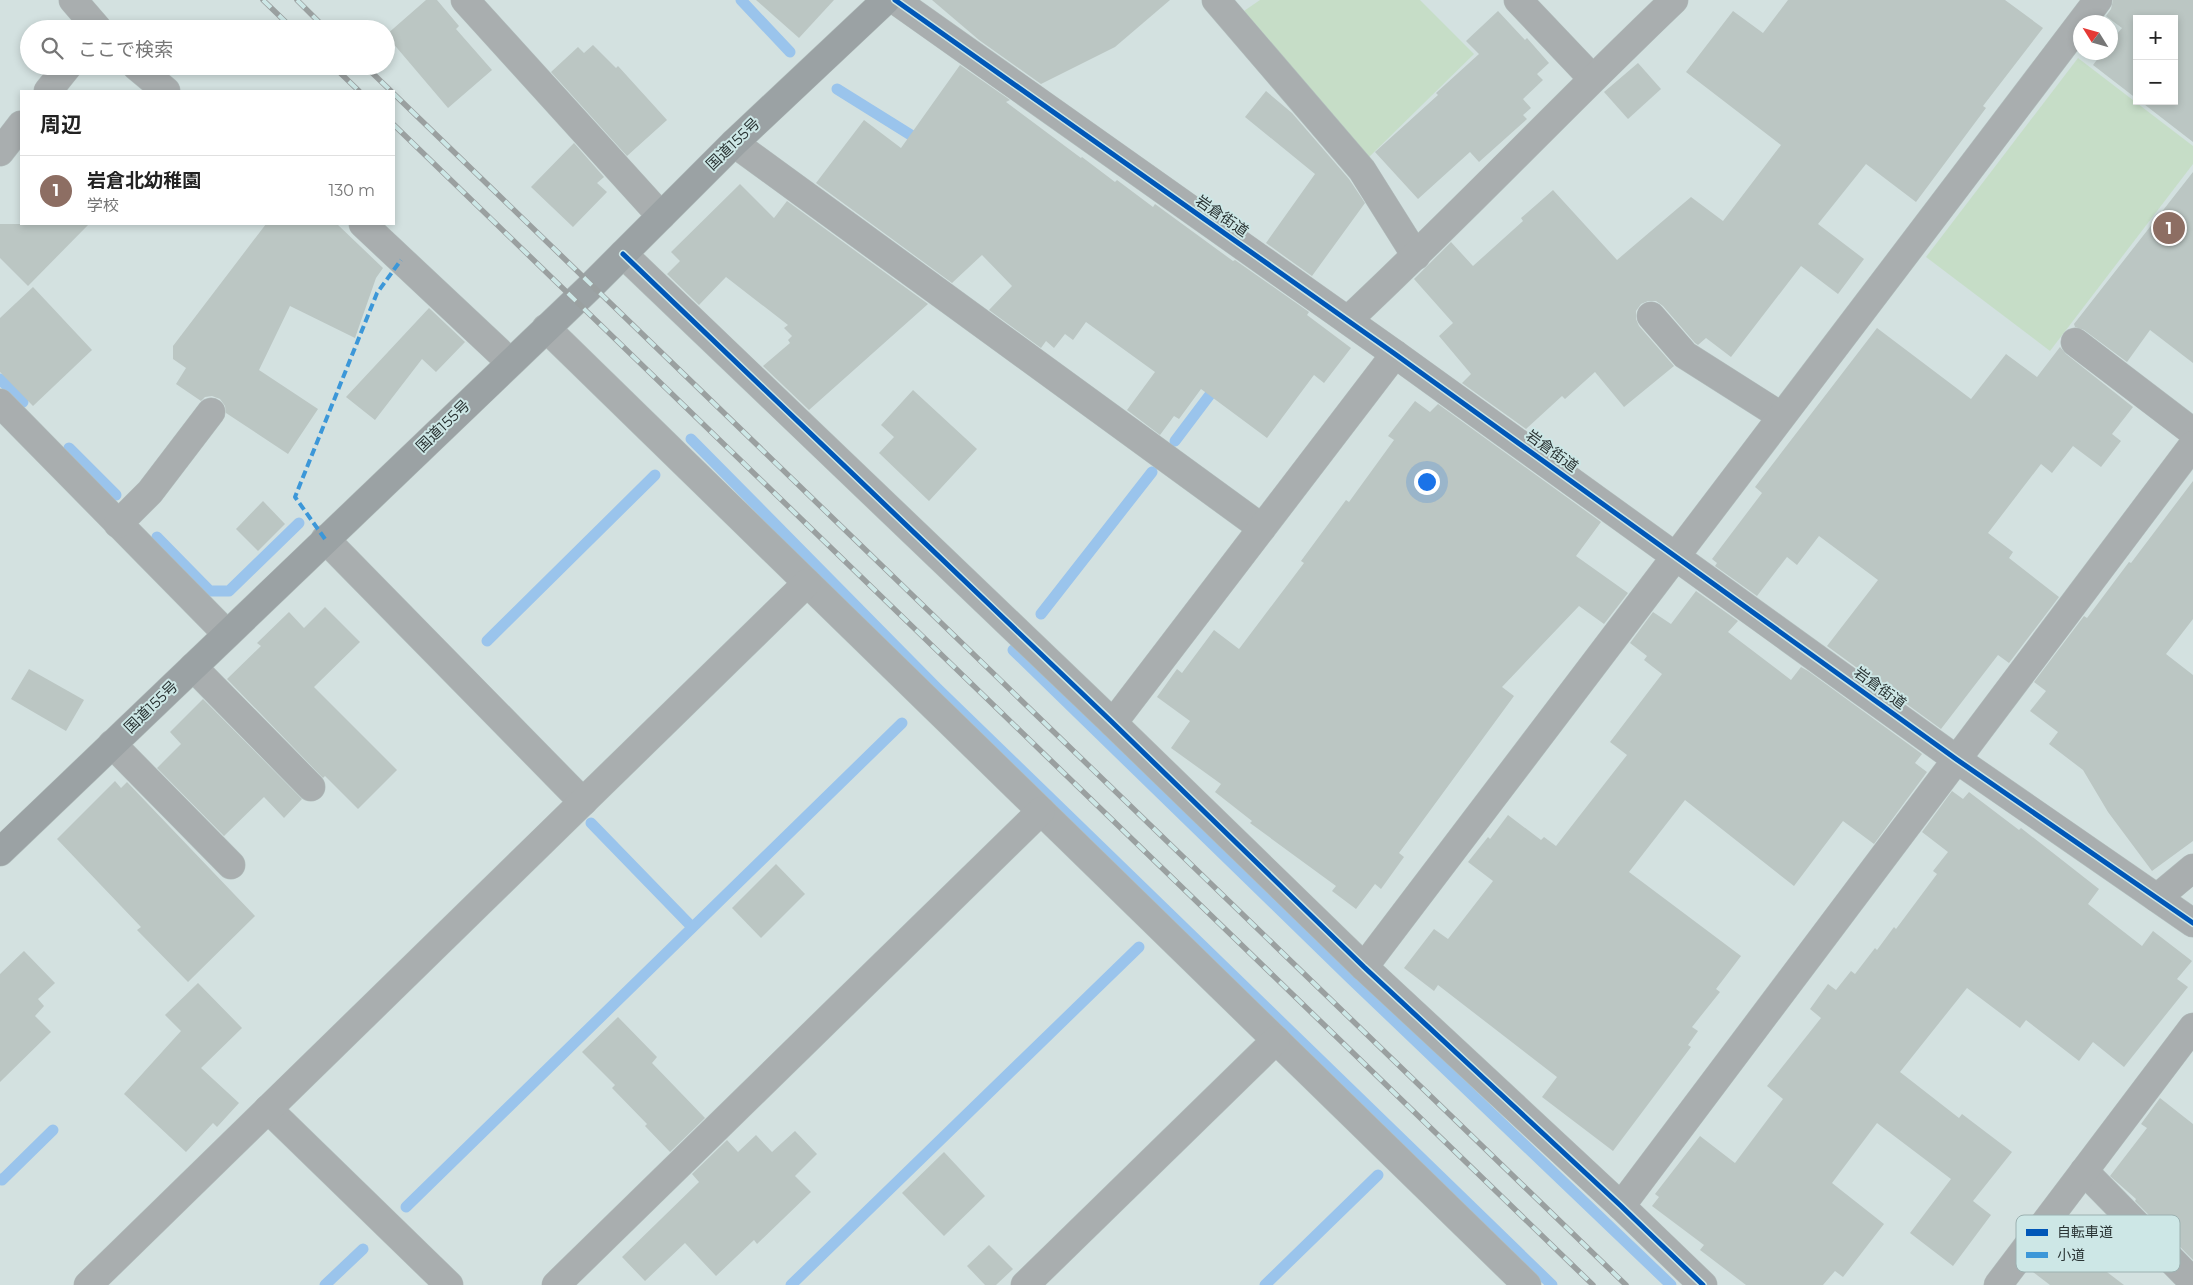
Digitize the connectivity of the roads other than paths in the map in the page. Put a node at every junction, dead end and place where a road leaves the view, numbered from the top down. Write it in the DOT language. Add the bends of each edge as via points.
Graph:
graph roads {
  1 [pos="465,0"];
  2 [pos="886,0"];
  3 [pos="895,0"];
  4 [pos="1216,0"];
  5 [pos="1518,0"];
  6 [pos="1674,0"];
  7 [pos="2098,0"];
  8 [pos="61,75"];
  9 [pos="147,75"];
  10 [pos="1592,78"];
  11 [pos="49,90"];
  12 [pos="165,90"];
  13 [pos="20,126"];
  14 [pos="734,143"];
  15 [pos="0,152"];
  16 [pos="661,216"];
  17 [pos="364,225"];
  18 [pos="623,254"];
  19 [pos="1416,256"];
  20 [pos="1651,316"];
  21 [pos="1348,320"];
  22 [pos="546,328"];
  23 [pos="2075,342"];
  24 [pos="1395,354"];
  25 [pos="510,362"];
  26 [pos="0,403"];
  27 [pos="210,412"];
  28 [pos="1782,416"];
  29 [pos="2192,444"];
  30 [pos="118,524"];
  31 [pos="1262,528"];
  32 [pos="325,539"];
  33 [pos="1676,556"];
  34 [pos="807,583"];
  35 [pos="227,634"];
  36 [pos="193,667"];
  37 [pos="1113,722"];
  38 [pos="112,744"];
  39 [pos="1956,759"];
  40 [pos="311,787"];
  41 [pos="583,802"];
  42 [pos="1041,811"];
  43 [pos="0,852"];
  44 [pos="231,866"];
  45 [pos="2193,868"];
  46 [pos="2157,898"];
  47 [pos="2193,924"];
  48 [pos="1364,966"];
  49 [pos="2193,1028"];
  50 [pos="1276,1040"];
  51 [pos="268,1109"];
  52 [pos="2084,1171"];
  53 [pos="1621,1206"];
  54 [pos="2051,1215"];
  55 [pos="2127,1215"];
  56 [pos="2016,1261"];
  57 [pos="2180,1269"];
  58 [pos="1515,1281"];
  59 [pos="2193,1282"];
  60 [pos="88,1285"];
  61 [pos="449,1285"];
  62 [pos="556,1285"];
  63 [pos="1025,1285"];
  64 [pos="1703,1285"];
  65 [pos="1998,1285"];
  1 -- 16 [label="street"];
  2 -- 14 [label="highway, 国道155号"];
  3 -- 21 [label="street, 岩倉街道"];
  4 -- 19 [label="street" via="1362,170"];
  5 -- 10 [label="street"];
  6 -- 10 [label="street"];
  7 -- 28 [label="street"];
  8 -- 11 [label="street"];
  9 -- 12 [label="street"];
  10 -- 19 [label="street"];
  13 -- 15 [label="street"];
  14 -- 16 [label="highway, 国道155号"];
  14 -- 31 [label="street"];
  16 -- 18 [label="highway, 国道155号"];
  17 -- 25 [label="street"];
  18 -- 22 [label="highway, 国道155号"];
  18 -- 37 [label="street"];
  19 -- 21 [label="street"];
  20 -- 28 [label="street" via="1685,355"];
  21 -- 24 [label="street, 岩倉街道"];
  22 -- 25 [label="highway, 国道155号"];
  22 -- 34 [label="street"];
  23 -- 29 [label="street"];
  24 -- 31 [label="street"];
  24 -- 33 [label="street, 岩倉街道"];
  25 -- 32 [label="highway, 国道155号"];
  26 -- 30 [label="street"];
  27 -- 30 [label="street" via="150,492"];
  28 -- 33 [label="street"];
  29 -- 39 [label="street"];
  30 -- 35 [label="street"];
  31 -- 37 [label="street"];
  32 -- 35 [label="highway, 国道155号"];
  32 -- 41 [label="street"];
  33 -- 39 [label="street, 岩倉街道"];
  33 -- 48 [label="street"];
  34 -- 41 [label="street"];
  34 -- 42 [label="street"];
  35 -- 36 [label="highway, 国道155号"];
  36 -- 38 [label="highway, 国道155号"];
  36 -- 40 [label="street"];
  37 -- 48 [label="street"];
  38 -- 43 [label="highway, 国道155号"];
  38 -- 44 [label="street"];
  39 -- 46 [label="street, 岩倉街道"];
  39 -- 53 [label="street"];
  41 -- 51 [label="street"];
  42 -- 50 [label="street"];
  42 -- 62 [label="street"];
  45 -- 46 [label="street"];
  46 -- 47 [label="street, 岩倉街道"];
  48 -- 53 [label="street"];
  49 -- 52 [label="street"];
  50 -- 58 [label="street"];
  50 -- 63 [label="street"];
  51 -- 60 [label="street"];
  51 -- 61 [label="street"];
  52 -- 54 [label="street"];
  52 -- 55 [label="street"];
  53 -- 64 [label="street"];
  56 -- 65 [label="street"];
  57 -- 59 [label="street"];
}
